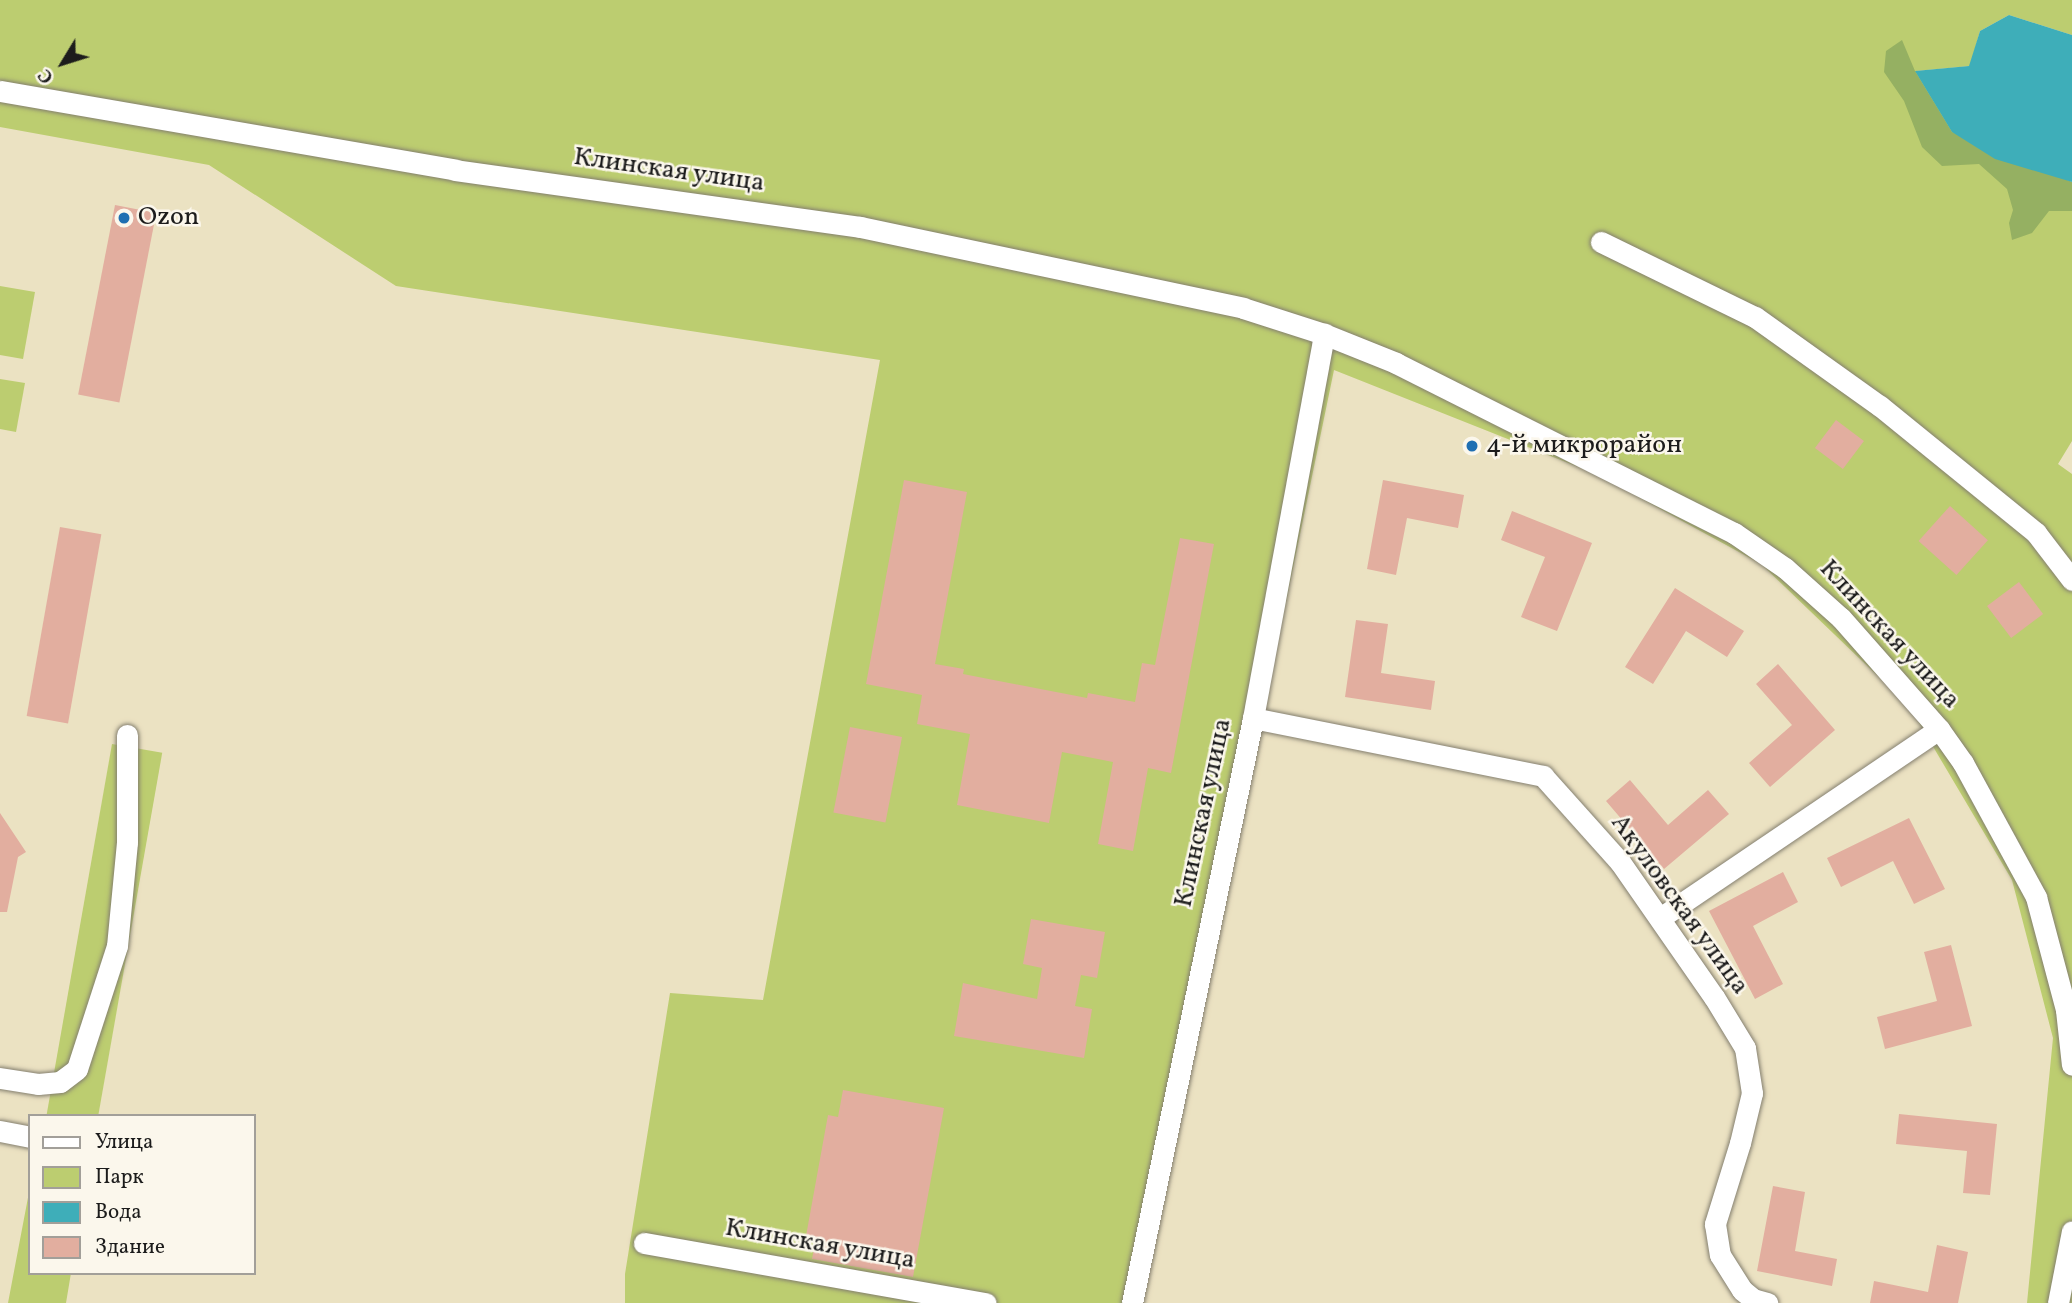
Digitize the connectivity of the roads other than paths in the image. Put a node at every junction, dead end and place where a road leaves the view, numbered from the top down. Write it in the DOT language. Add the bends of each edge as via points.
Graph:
graph roads {
  1 [pos="0,90"];
  2 [pos="1601,242"];
  3 [pos="1324,334"];
  4 [pos="2072,580"];
  5 [pos="1253,718"];
  6 [pos="1940,729"];
  7 [pos="127,735"];
  8 [pos="1660,918"];
  9 [pos="2072,1065"];
  10 [pos="0,1078"];
  11 [pos="0,1131"];
  12 [pos="28,1137"];
  13 [pos="2072,1231"];
  14 [pos="645,1243"];
  15 [pos="986,1303"];
  16 [pos="1132,1303"];
  17 [pos="1767,1303"];
  18 [pos="2058,1303"];
  1 -- 3 [label="street, Клинская улица" via="455,170 859,227 1243,308"];
  2 -- 4 [label="street" via="1755,317 1812,357 2036,533"];
  3 -- 5 [label="street, Клинская улица"];
  3 -- 6 [label="street, Клинская улица" via="1396,363 1734,533 1786,568 1841,618"];
  5 -- 8 [label="street, Акуловская улица" via="1543,776 1620,862"];
  5 -- 16 [label="street, Клинская улица"];
  6 -- 8 [label="street"];
  6 -- 9 [label="street, Клинская улица" via="2036,897 2066,1010"];
  7 -- 10 [label="street" via="127,842 117,946 77,1069 60,1082"];
  8 -- 17 [label="street, Акуловская улица" via="1745,1048 1752,1093 1714,1224 1720,1255 1742,1290"];
  11 -- 12 [label="street"];
  13 -- 18 [label="street"];
  14 -- 15 [label="street, Клинская улица"];
}
